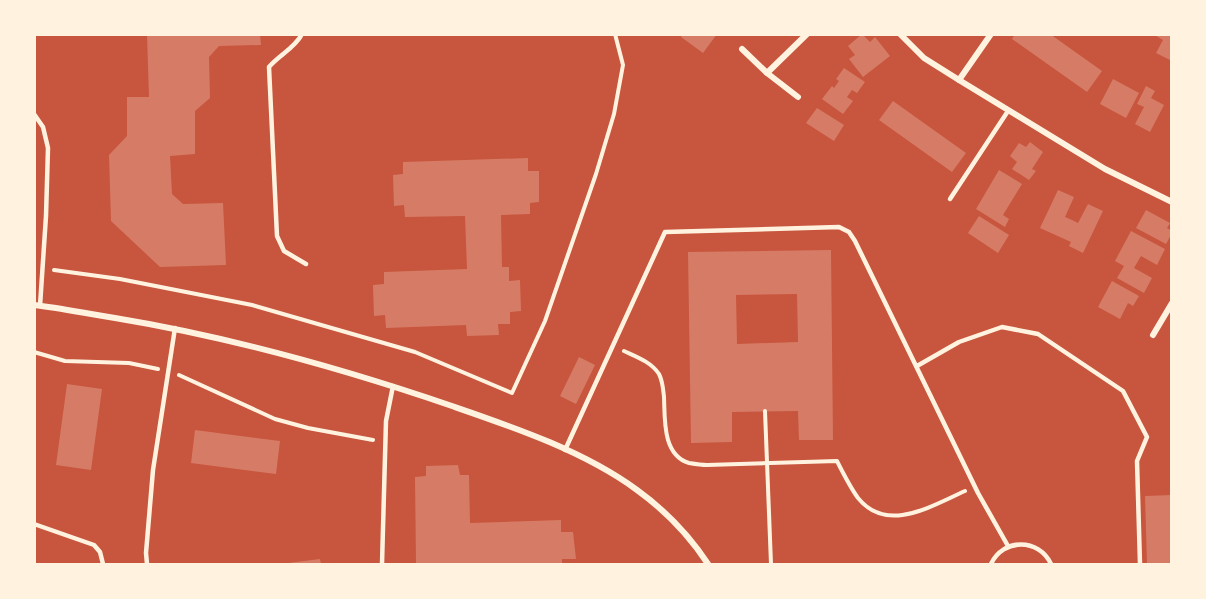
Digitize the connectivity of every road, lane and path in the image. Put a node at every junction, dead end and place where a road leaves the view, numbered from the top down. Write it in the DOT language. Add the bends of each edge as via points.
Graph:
graph roads {
  1 [pos="302,34"];
  2 [pos="615,34"];
  3 [pos="807,34"];
  4 [pos="900,34"];
  5 [pos="991,34"];
  6 [pos="742,49"];
  7 [pos="767,73"];
  8 [pos="959,80"];
  9 [pos="798,97"];
  10 [pos="1008,111"];
  11 [pos="34,114"];
  12 [pos="950,199"];
  13 [pos="1172,202"];
  14 [pos="306,264"];
  15 [pos="43,269"];
  16 [pos="1172,303"];
  17 [pos="37,306"];
  18 [pos="175,328"];
  19 [pos="1153,335"];
  20 [pos="613,345"];
  21 [pos="34,352"];
  22 [pos="917,366"];
  23 [pos="168,371"];
  24 [pos="393,386"];
  25 [pos="765,411"];
  26 [pos="385,442"];
  27 [pos="565,450"];
  28 [pos="767,463"];
  29 [pos="975,487"];
  30 [pos="34,524"];
  31 [pos="1008,546"];
  32 [pos="103,564"];
  33 [pos="147,564"];
  34 [pos="382,564"];
  35 [pos="708,564"];
  36 [pos="771,564"];
  37 [pos="991,564"];
  38 [pos="1051,564"];
  39 [pos="1140,564"];
  1 -- 14 [label="lane" via="269,67 278,236 284,251"];
  2 -- 15 [label="path" via="623,65 614,114 544,321 512,393 415,352 252,306 120,279"];
  3 -- 7 [label="street"];
  4 -- 8 [label="street" via="924,58"];
  5 -- 8 [label="street"];
  6 -- 7 [label="street"];
  7 -- 9 [label="street"];
  8 -- 10 [label="street"];
  10 -- 12 [label="lane"];
  10 -- 13 [label="street" via="1106,169"];
  11 -- 15 [label="lane" via="43,127 48,148"];
  15 -- 17 [label="lane"];
  16 -- 19 [label="street"];
  17 -- 18 [label="street"];
  18 -- 23 [label="lane"];
  18 -- 24 [label="street" via="297,357"];
  20 -- 22 [label="lane" via="665,232 838,227 849,232 855,241"];
  20 -- 27 [label="lane"];
  20 -- 28 [label="path" via="649,363 658,373 663,382 665,427 677,456 707,465"];
  21 -- 23 [label="path" via="65,361 129,363"];
  22 -- 29 [label="lane"];
  22 -- 39 [label="lane" via="959,342 1002,327 1038,334 1123,392 1147,437 1137,461"];
  23 -- 26 [label="path" via="275,419"];
  23 -- 33 [label="lane" via="153,470"];
  24 -- 26 [label="lane"];
  24 -- 27 [label="street"];
  25 -- 28 [label="path"];
  26 -- 34 [label="lane"];
  27 -- 35 [label="street" via="620,479 663,510"];
  28 -- 29 [label="path" via="837,461 858,498 884,516 920,511"];
  28 -- 36 [label="path"];
  29 -- 31 [label="lane"];
  30 -- 32 [label="lane" via="94,545"];
  31 -- 37 [label="lane"];
  31 -- 38 [label="lane" via="1024,544 1036,548"];
}
